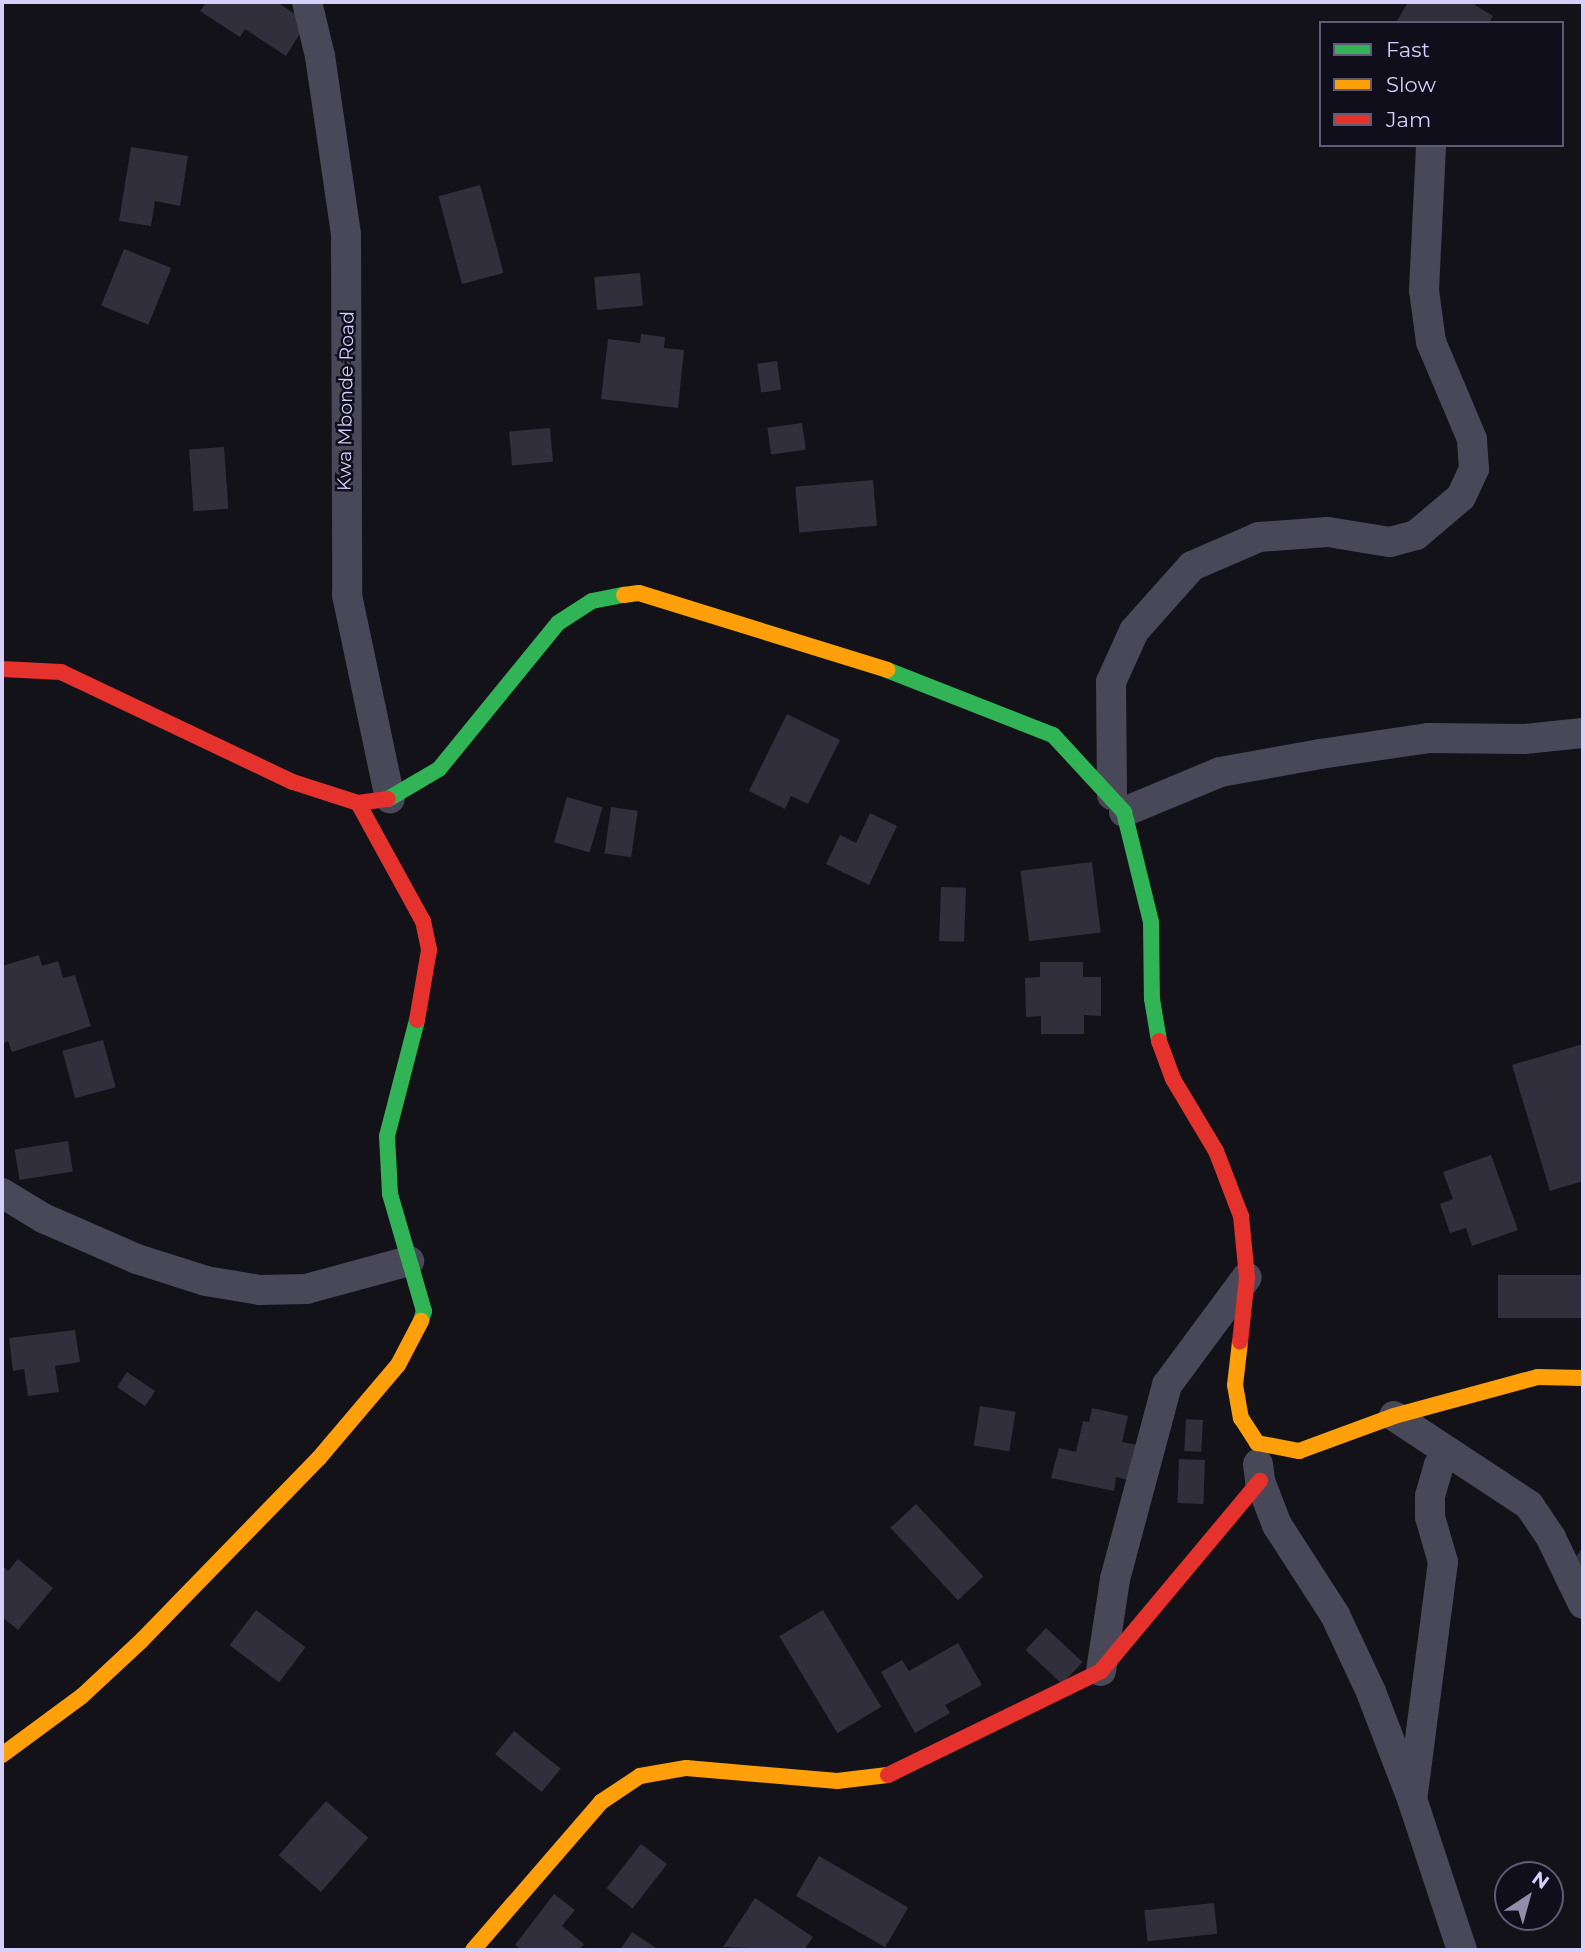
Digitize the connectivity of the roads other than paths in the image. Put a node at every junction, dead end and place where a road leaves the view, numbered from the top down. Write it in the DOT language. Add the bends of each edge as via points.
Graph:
graph roads {
  1 [pos="312,4"];
  2 [pos="1431,147"];
  3 [pos="2,669"];
  4 [pos="1583,733"];
  5 [pos="390,799"];
  6 [pos="358,803"];
  7 [pos="1118,804"];
  8 [pos="2,1193"];
  9 [pos="410,1261"];
  10 [pos="1247,1277"];
  11 [pos="1583,1378"];
  12 [pos="1394,1416"];
  13 [pos="1257,1443"];
  14 [pos="1449,1452"];
  15 [pos="1259,1481"];
  16 [pos="1583,1604"];
  17 [pos="1101,1671"];
  18 [pos="2,1755"];
  19 [pos="1412,1798"];
  20 [pos="473,1950"];
  21 [pos="1462,1950"];
  1 -- 5 [label="street, Kwa Mbonde Road" via="346,235 347,595"];
  2 -- 7 [label="street" via="1424,290 1431,342 1472,439 1474,469 1461,497 1416,535 1390,542 1328,532 1259,537 1192,566 1135,631 1111,682"];
  3 -- 6 [label="street" via="61,672 293,782"];
  4 -- 7 [label="street" via="1524,739 1428,738 1320,754 1220,772"];
  5 -- 6 [label="street"];
  5 -- 7 [label="street" via="439,769 558,623 592,601 639,593 921,680 1053,735"];
  6 -- 9 [label="street" via="423,921 429,950 426,984 387,1136 390,1194"];
  7 -- 10 [label="street" via="1151,922 1152,999 1158,1039 1173,1079 1216,1151 1241,1216"];
  8 -- 9 [label="street" via="43,1219 137,1259 205,1281 260,1290 306,1289"];
  9 -- 18 [label="street" via="424,1311 398,1365 319,1458 142,1640 82,1696"];
  10 -- 13 [label="street" via="1235,1385 1241,1418"];
  10 -- 17 [label="street" via="1167,1385 1115,1578"];
  11 -- 12 [label="street" via="1538,1377"];
  12 -- 13 [label="street" via="1299,1451"];
  12 -- 14 [label="street"];
  13 -- 15 [label="street"];
  14 -- 16 [label="street" via="1529,1506 1551,1538"];
  14 -- 19 [label="street" via="1439,1465 1430,1496 1443,1562"];
  15 -- 17 [label="street"];
  15 -- 19 [label="street" via="1277,1525 1335,1615"];
  17 -- 20 [label="street" via="881,1777 838,1781 686,1768 640,1776 601,1802"];
  19 -- 21 [label="street"];
}
